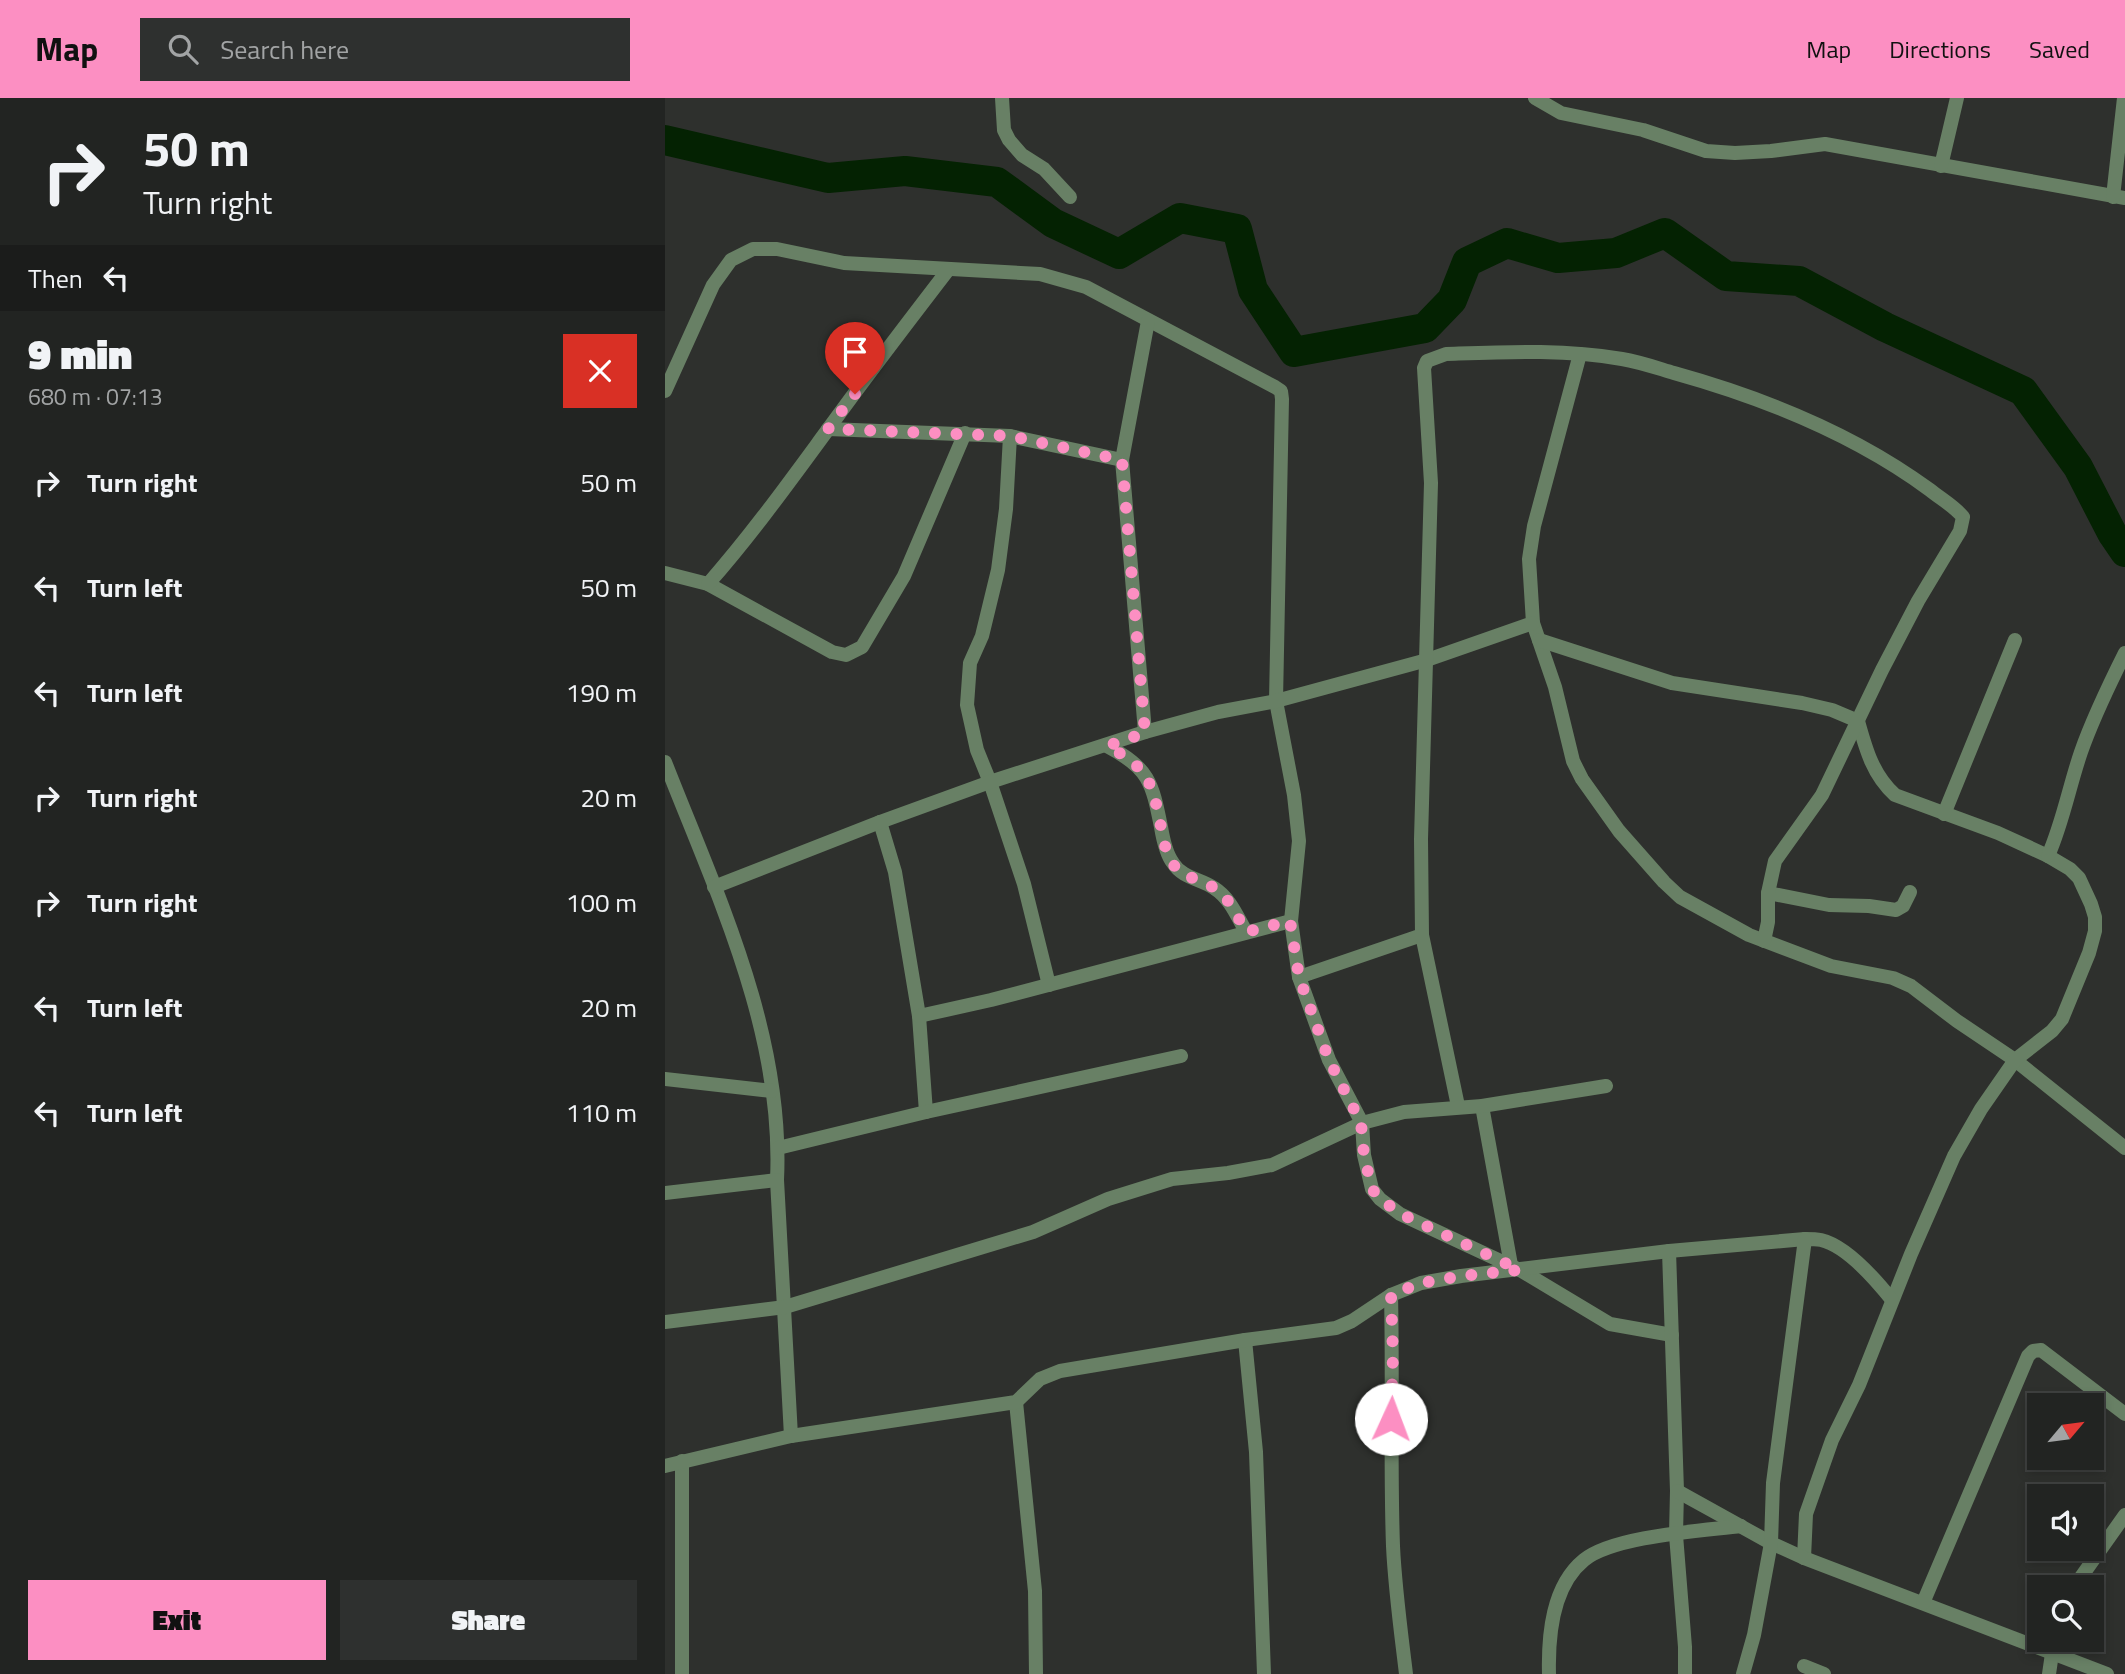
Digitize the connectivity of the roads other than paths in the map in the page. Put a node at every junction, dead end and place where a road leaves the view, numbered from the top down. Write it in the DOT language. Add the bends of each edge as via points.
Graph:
graph roads {
  1 [pos="1002,98"];
  2 [pos="1535,98"];
  3 [pos="1957,98"];
  4 [pos="2124,98"];
  5 [pos="1941,166"];
  6 [pos="1070,197"];
  7 [pos="2119,198"];
  8 [pos="948,270"];
  9 [pos="1148,321"];
  10 [pos="1580,354"];
  11 [pos="665,391"];
  12 [pos="828,429"];
  13 [pos="965,433"];
  14 [pos="1010,436"];
  15 [pos="1122,460"];
  16 [pos="665,573"];
  17 [pos="708,584"];
  18 [pos="1534,623"];
  19 [pos="1539,640"];
  20 [pos="2015,640"];
  21 [pos="2125,653"];
  22 [pos="1427,660"];
  23 [pos="1276,701"];
  24 [pos="1858,721"];
  25 [pos="1145,733"];
  26 [pos="1107,746"];
  27 [pos="665,762"];
  28 [pos="990,782"];
  29 [pos="1944,814"];
  30 [pos="880,822"];
  31 [pos="2049,856"];
  32 [pos="714,887"];
  33 [pos="1768,892"];
  34 [pos="1910,892"];
  35 [pos="1290,921"];
  36 [pos="1246,932"];
  37 [pos="1422,935"];
  38 [pos="1764,941"];
  39 [pos="1299,977"];
  40 [pos="1049,985"];
  41 [pos="919,1016"];
  42 [pos="1181,1056"];
  43 [pos="2014,1060"];
  44 [pos="665,1079"];
  45 [pos="1606,1086"];
  46 [pos="772,1091"];
  47 [pos="1482,1106"];
  48 [pos="1458,1107"];
  49 [pos="926,1112"];
  50 [pos="1361,1123"];
  51 [pos="778,1148"];
  52 [pos="2125,1148"];
  53 [pos="777,1180"];
  54 [pos="665,1193"];
  55 [pos="1805,1239"];
  56 [pos="1669,1251"];
  57 [pos="1515,1267"];
  58 [pos="1905,1268"];
  59 [pos="1874,1278"];
  60 [pos="1391,1295"];
  61 [pos="1892,1300"];
  62 [pos="785,1307"];
  63 [pos="665,1322"];
  64 [pos="1672,1335"];
  65 [pos="1245,1340"];
  66 [pos="1016,1402"];
  67 [pos="2125,1414"];
  68 [pos="791,1436"];
  69 [pos="682,1461"];
  70 [pos="665,1466"];
  71 [pos="1677,1491"];
  72 [pos="2125,1515"];
  73 [pos="1741,1526"];
  74 [pos="2120,1533"];
  75 [pos="1676,1535"];
  76 [pos="1771,1543"];
  77 [pos="1804,1558"];
  78 [pos="2084,1575"];
  79 [pos="1923,1603"];
  80 [pos="2027,1637"];
  81 [pos="2052,1652"];
  82 [pos="2065,1652"];
  83 [pos="1804,1666"];
  84 [pos="682,1674"];
  85 [pos="1036,1674"];
  86 [pos="1264,1674"];
  87 [pos="1406,1674"];
  88 [pos="1549,1674"];
  89 [pos="1685,1674"];
  90 [pos="1743,1674"];
  91 [pos="1824,1674"];
  92 [pos="2049,1674"];
  93 [pos="2107,1674"];
  1 -- 6 [label="street" via="1009,140"];
  2 -- 5 [label="street" via="1561,113 1643,130 1706,151 1771,151 1825,144"];
  3 -- 5 [label="street"];
  4 -- 7 [label="street"];
  5 -- 7 [label="street"];
  8 -- 9 [label="street" via="1040,274 1086,287"];
  8 -- 11 [label="street" via="843,263 777,249 753,249 731,260 713,285"];
  8 -- 12 [label="street"];
  9 -- 15 [label="street"];
  9 -- 23 [label="street" via="1281,391"];
  10 -- 18 [label="street" via="1534,526 1529,559"];
  10 -- 22 [label="street" via="1446,354 1427,361 1431,483"];
  10 -- 24 [label="street" via="1624,359 1697,380 1819,424 1905,472 1963,517 1960,531 1918,601"];
  12 -- 13 [label="street"];
  12 -- 17 [label="street"];
  13 -- 14 [label="street"];
  13 -- 17 [label="street" via="904,576 862,647 846,655 832,652"];
  14 -- 15 [label="street"];
  14 -- 28 [label="street" via="998,570 982,636 970,663 967,705"];
  15 -- 25 [label="street"];
  16 -- 17 [label="street"];
  18 -- 19 [label="street"];
  18 -- 22 [label="street"];
  19 -- 24 [label="street" via="1672,683 1802,703"];
  19 -- 38 [label="street" via="1573,761 1599,803 1680,897"];
  20 -- 29 [label="street"];
  21 -- 31 [label="street" via="2081,753"];
  22 -- 23 [label="street"];
  22 -- 37 [label="street"];
  23 -- 25 [label="street"];
  23 -- 35 [label="street" via="1299,841"];
  24 -- 29 [label="street" via="1875,773 1884,785 1895,795"];
  24 -- 33 [label="street" via="1822,795 1775,861"];
  25 -- 26 [label="street"];
  26 -- 28 [label="street"];
  26 -- 36 [label="street" via="1130,758 1145,775 1173,864 1190,878 1214,887 1230,903"];
  27 -- 32 [label="street"];
  28 -- 30 [label="street"];
  28 -- 40 [label="street" via="1024,884"];
  29 -- 31 [label="street"];
  30 -- 32 [label="street"];
  30 -- 41 [label="street" via="895,872"];
  31 -- 43 [label="street" via="2079,878 2091,904 2095,931 2061,1019"];
  32 -- 46 [label="street" via="738,945"];
  33 -- 34 [label="street" via="1829,905 1896,910"];
  33 -- 38 [label="street"];
  35 -- 36 [label="street"];
  35 -- 39 [label="street"];
  36 -- 40 [label="street"];
  37 -- 39 [label="street"];
  37 -- 48 [label="street"];
  38 -- 43 [label="street" via="1832,966 1911,986"];
  39 -- 50 [label="street" via="1329,1060"];
  40 -- 41 [label="street"];
  41 -- 49 [label="street"];
  42 -- 49 [label="street"];
  43 -- 52 [label="street"];
  43 -- 58 [label="street" via="1954,1156"];
  44 -- 46 [label="street"];
  45 -- 47 [label="street"];
  46 -- 51 [label="street"];
  47 -- 48 [label="street"];
  47 -- 57 [label="street"];
  48 -- 50 [label="street" via="1404,1112"];
  49 -- 51 [label="street"];
  50 -- 57 [label="street" via="1368,1175 1380,1199 1420,1224"];
  50 -- 62 [label="street" via="1272,1165 1172,1179 1108,1199 1033,1232"];
  51 -- 53 [label="street"];
  53 -- 54 [label="street"];
  53 -- 62 [label="street"];
  55 -- 56 [label="street"];
  55 -- 59 [label="street" via="1839,1248"];
  55 -- 76 [label="street" via="1773,1483"];
  56 -- 57 [label="street"];
  56 -- 64 [label="street"];
  57 -- 60 [label="street" via="1421,1283"];
  57 -- 64 [label="street" via="1610,1324"];
  58 -- 59 [label="street"];
  58 -- 61 [label="street"];
  59 -- 61 [label="street"];
  60 -- 65 [label="street" via="1336,1328"];
  60 -- 87 [label="street" via="1393,1550"];
  61 -- 77 [label="street" via="1806,1514"];
  62 -- 63 [label="street"];
  62 -- 68 [label="street"];
  64 -- 71 [label="street"];
  65 -- 66 [label="street" via="1060,1371 1040,1379"];
  65 -- 86 [label="street" via="1256,1452"];
  66 -- 68 [label="street"];
  66 -- 85 [label="street" via="1035,1591"];
  67 -- 79 [label="street" via="2041,1350 2033,1351"];
  68 -- 69 [label="street"];
  69 -- 70 [label="street"];
  69 -- 84 [label="street"];
  71 -- 73 [label="street"];
  71 -- 75 [label="street"];
  72 -- 74 [label="street"];
  73 -- 75 [label="street"];
  73 -- 76 [label="street"];
  74 -- 78 [label="street"];
  75 -- 88 [label="street" via="1621,1542 1585,1559 1569,1576 1552,1617"];
  75 -- 89 [label="street"];
  76 -- 77 [label="street"];
  76 -- 90 [label="street"];
  77 -- 79 [label="street"];
  79 -- 80 [label="street"];
  81 -- 92 [label="street"];
  82 -- 93 [label="street"];
  83 -- 91 [label="street"];
}
